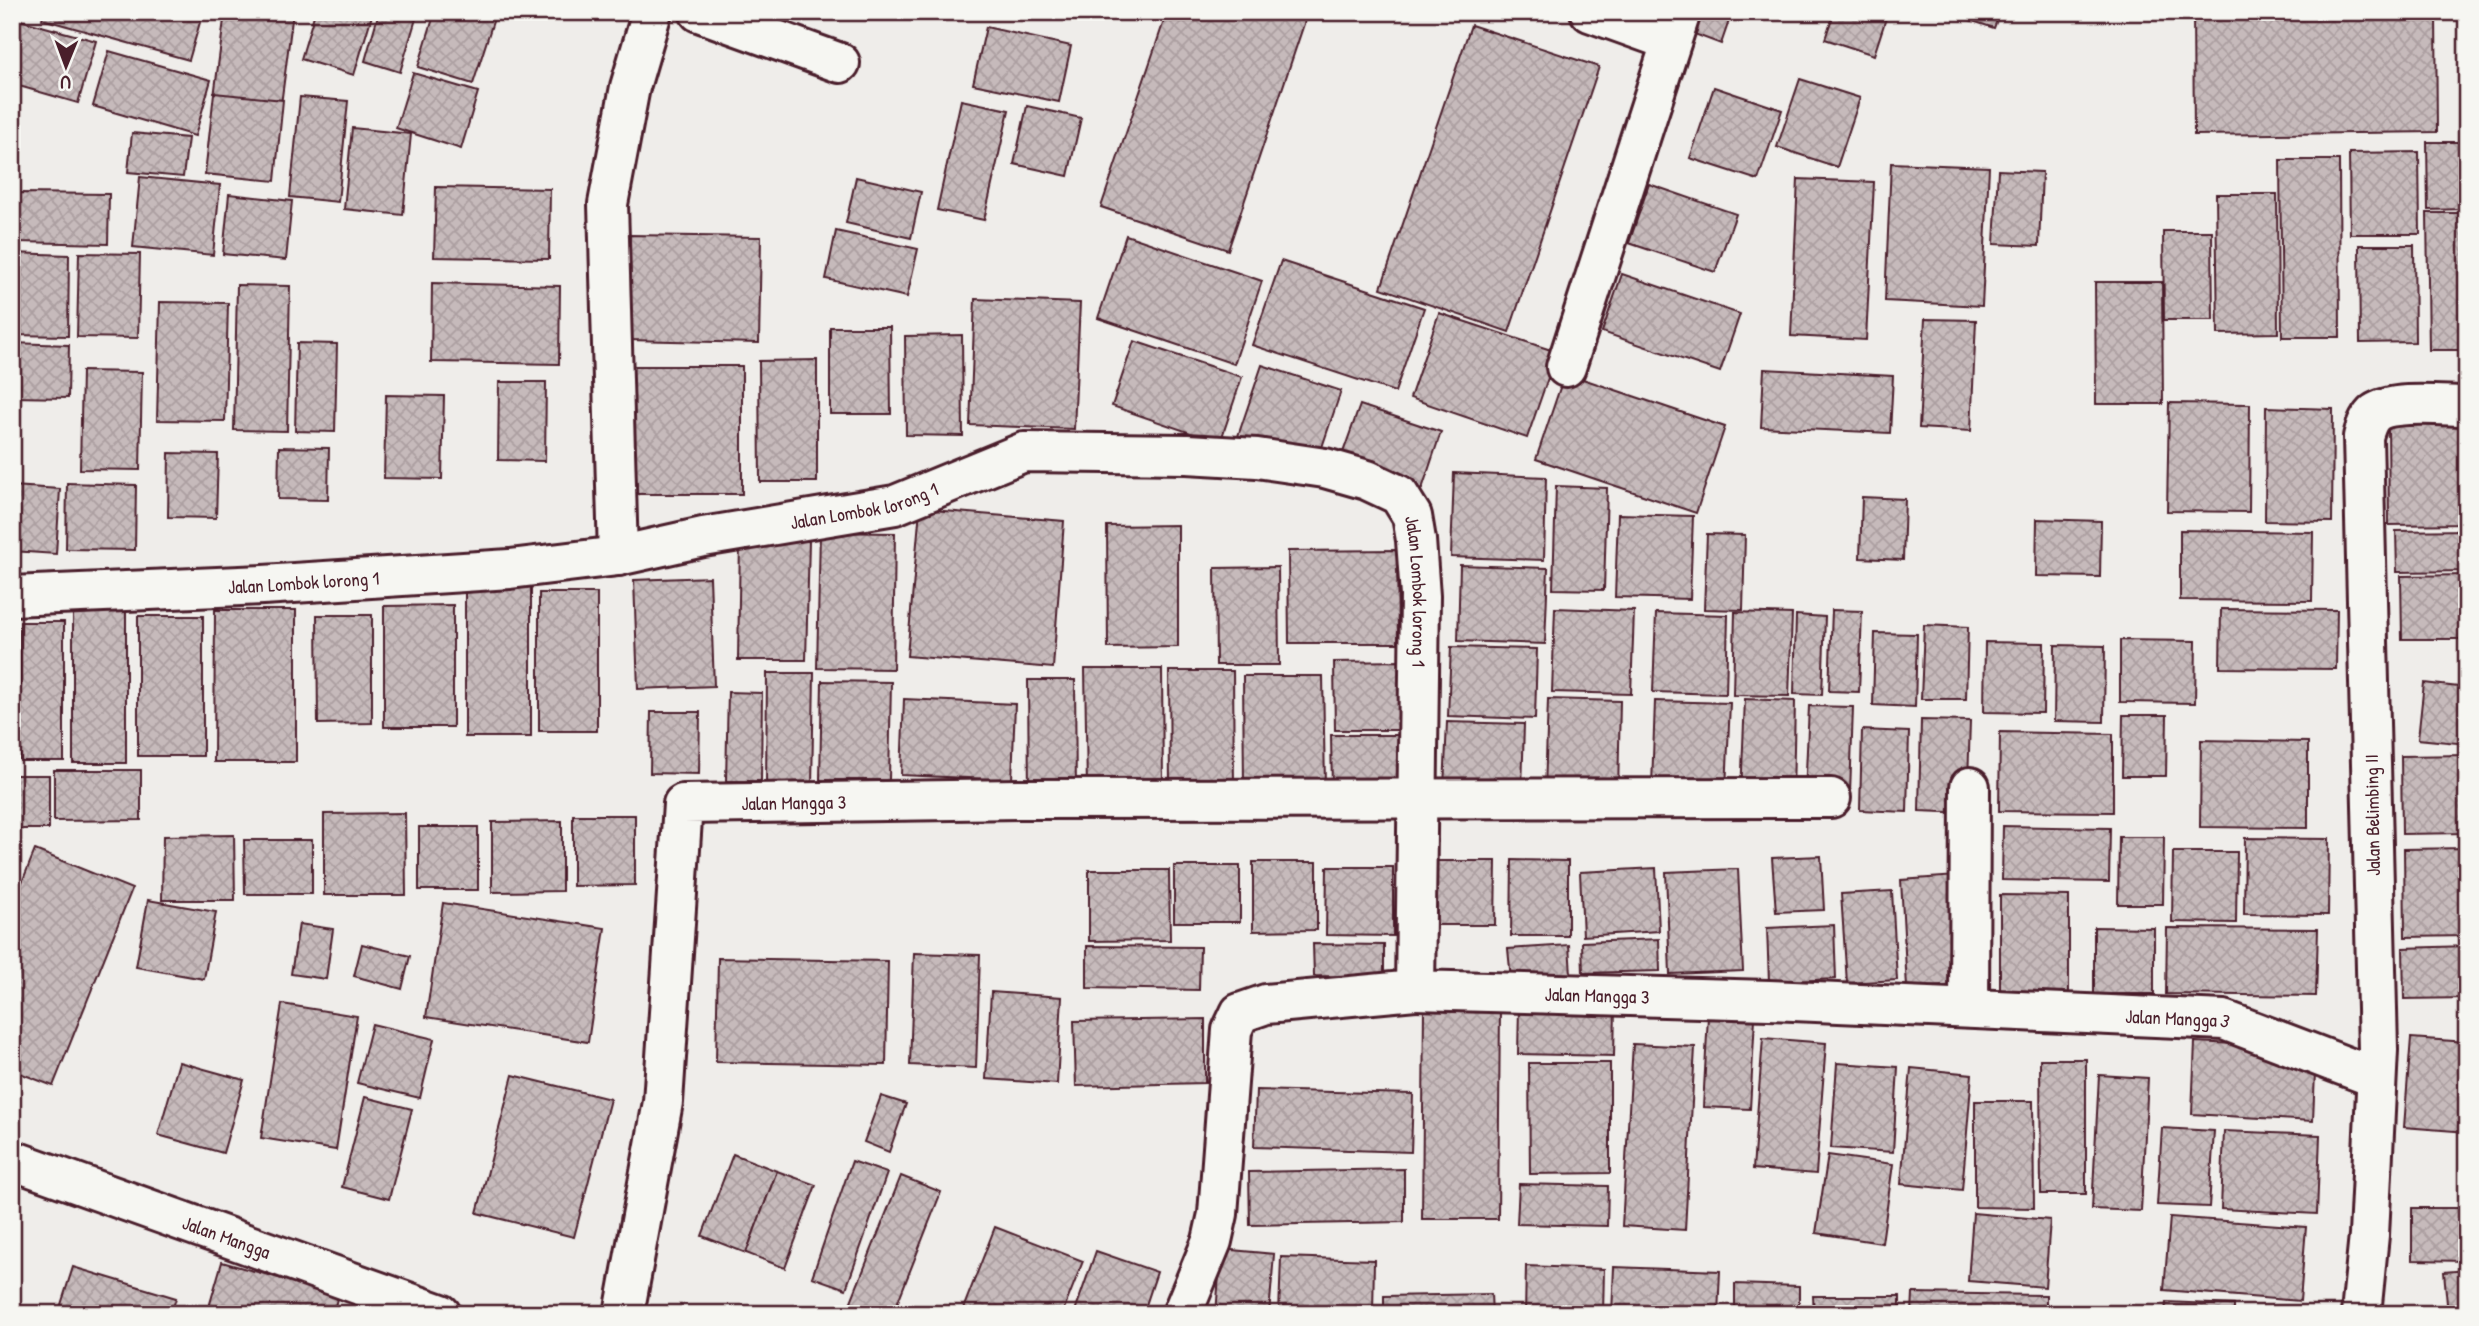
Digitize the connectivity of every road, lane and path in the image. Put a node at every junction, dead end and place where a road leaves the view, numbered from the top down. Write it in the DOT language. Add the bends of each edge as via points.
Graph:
graph roads {
  1 [pos="652,12"];
  2 [pos="699,12"];
  3 [pos="1590,12"];
  4 [pos="1676,27"];
  5 [pos="839,63"];
  6 [pos="1566,367"];
  7 [pos="2467,405"];
  8 [pos="618,556"];
  9 [pos="12,596"];
  10 [pos="1970,787"];
  11 [pos="1831,798"];
  12 [pos="1419,799"];
  13 [pos="1415,990"];
  14 [pos="1969,1008"];
  15 [pos="2376,1078"];
  16 [pos="12,1160"];
  17 [pos="397,1307"];
  18 [pos="441,1314"];
  19 [pos="624,1314"];
  20 [pos="1182,1314"];
  21 [pos="2361,1314"];
  1 -- 8 [label="street" via="630,87 608,204"];
  2 -- 5 [label="street"];
  3 -- 4 [label="street"];
  4 -- 6 [label="street"];
  7 -- 15 [label="street, Jalan Belimbing II" via="2388,406 2374,414 2363,438"];
  8 -- 9 [label="street, Jalan Lombok lorong 1" via="510,569"];
  8 -- 12 [label="street, Jalan Lombok lorong 1" via="895,505 1024,453 1257,458 1357,477 1399,495 1412,516 1420,596"];
  10 -- 14 [label="street"];
  11 -- 12 [label="street, Jalan Mangga 3"];
  12 -- 13 [label="street"];
  12 -- 19 [label="street, Jalan Mangga 3" via="683,804 663,1102"];
  13 -- 14 [label="street, Jalan Mangga 3"];
  13 -- 20 [label="street, Jalan Mangga 3" via="1266,1004 1240,1013 1232,1030 1218,1214 1212,1241"];
  14 -- 15 [label="street, Jalan Mangga 3" via="2224,1020"];
  15 -- 21 [label="street, Jalan Belimbing II"];
  16 -- 17 [label="street, Jalan Mangga"];
  17 -- 18 [label="street, Jalan Mangga"];
}
